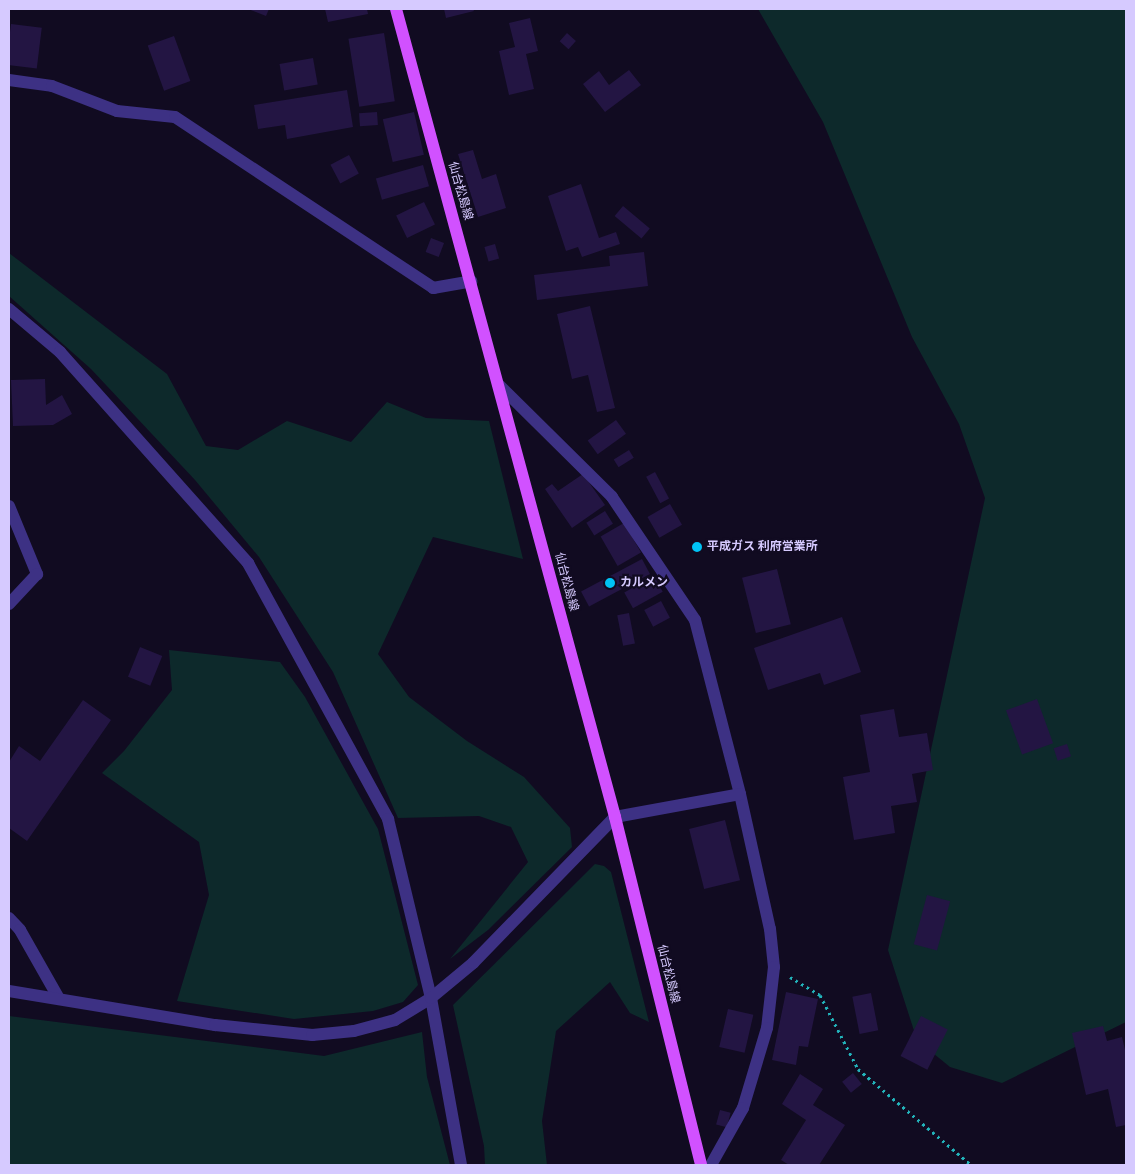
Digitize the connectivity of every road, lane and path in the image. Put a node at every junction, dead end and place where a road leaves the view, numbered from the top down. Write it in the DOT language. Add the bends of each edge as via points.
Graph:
graph roads {
  1 [pos="396,9"];
  2 [pos="9,80"];
  3 [pos="471,281"];
  4 [pos="9,309"];
  5 [pos="498,384"];
  6 [pos="9,506"];
  7 [pos="9,604"];
  8 [pos="740,794"];
  9 [pos="615,816"];
  10 [pos="9,918"];
  11 [pos="774,967"];
  12 [pos="9,991"];
  13 [pos="58,998"];
  14 [pos="431,998"];
  15 [pos="461,1165"];
  16 [pos="701,1165"];
  17 [pos="711,1165"];
  18 [pos="971,1165"];
  1 -- 3 [label="main road, 仙台松島線"];
  2 -- 3 [label="street" via="52,86 117,111 175,117 433,288"];
  3 -- 5 [label="main road, 仙台松島線"];
  4 -- 14 [label="street" via="60,352 248,563 388,819"];
  5 -- 8 [label="street" via="612,497 695,620"];
  5 -- 9 [label="main road, 仙台松島線"];
  6 -- 7 [label="street" via="37,574"];
  8 -- 9 [label="street"];
  8 -- 11 [label="street" via="770,929"];
  9 -- 14 [label="street" via="512,924"];
  9 -- 16 [label="main road, 仙台松島線"];
  10 -- 13 [label="street" via="20,930"];
  11 -- 17 [label="street" via="767,1028 743,1108"];
  11 -- 18 [label="path" via="820,995 858,1069"];
  12 -- 13 [label="street"];
  13 -- 14 [label="street" via="215,1025 312,1035 354,1031 396,1020"];
  14 -- 15 [label="street"];
}
